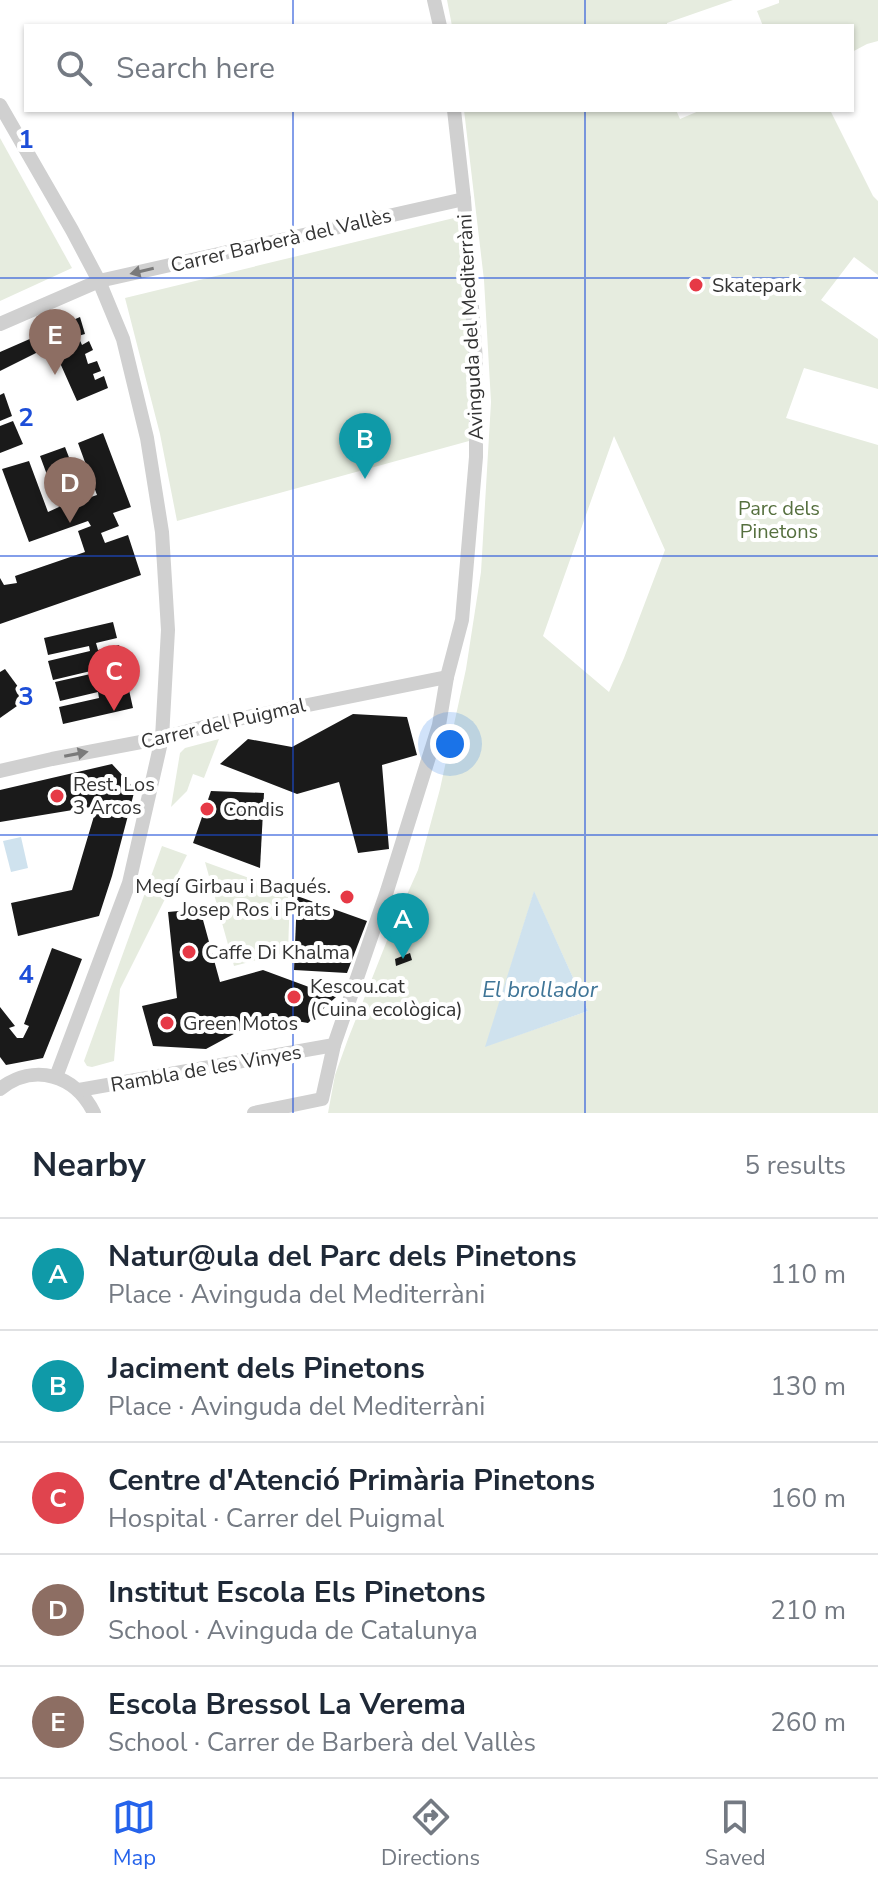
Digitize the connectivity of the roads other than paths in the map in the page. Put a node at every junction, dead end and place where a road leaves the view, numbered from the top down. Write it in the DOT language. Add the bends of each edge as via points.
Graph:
graph roads {
  1 [pos="434,0"];
  2 [pos="440,24"];
  3 [pos="0,105"];
  4 [pos="454,112"];
  5 [pos="464,199"];
  6 [pos="99,281"];
  7 [pos="0,324"];
  8 [pos="447,677"];
  9 [pos="162,738"];
  10 [pos="0,771"];
  11 [pos="334,1045"];
  12 [pos="56,1077"];
  13 [pos="2,1082"];
  14 [pos="79,1090"];
  15 [pos="94,1113"];
  16 [pos="254,1113"];
  1 -- 2 [label="street"];
  3 -- 6 [label="street"];
  4 -- 5 [label="street, Avinguda del Mediterràni"];
  5 -- 6 [label="street, Carrer Barberà del Vallès, one-way"];
  5 -- 8 [label="street, Avinguda del Mediterràni" via="476,361 476,457 462,620"];
  6 -- 7 [label="street, Carrer Barberà del Vallès"];
  6 -- 9 [label="street" via="123,339 162,532 168,630"];
  8 -- 9 [label="street, Carrer del Puigmal"];
  8 -- 11 [label="street, Avinguda del Mediterràni" via="434,740"];
  10 -- 9 [label="street, Carrer del Puigmal, one-way"];
  9 -- 12 [label="street" via="129,883"];
  11 -- 14 [label="street, Rambla de les Vinyes"];
  11 -- 16 [label="street, Avinguda del Mediterràni" via="322,1099"];
  12 -- 13 [label="street" via="39,1074"];
  12 -- 14 [label="street"];
  14 -- 15 [label="street"];
}
